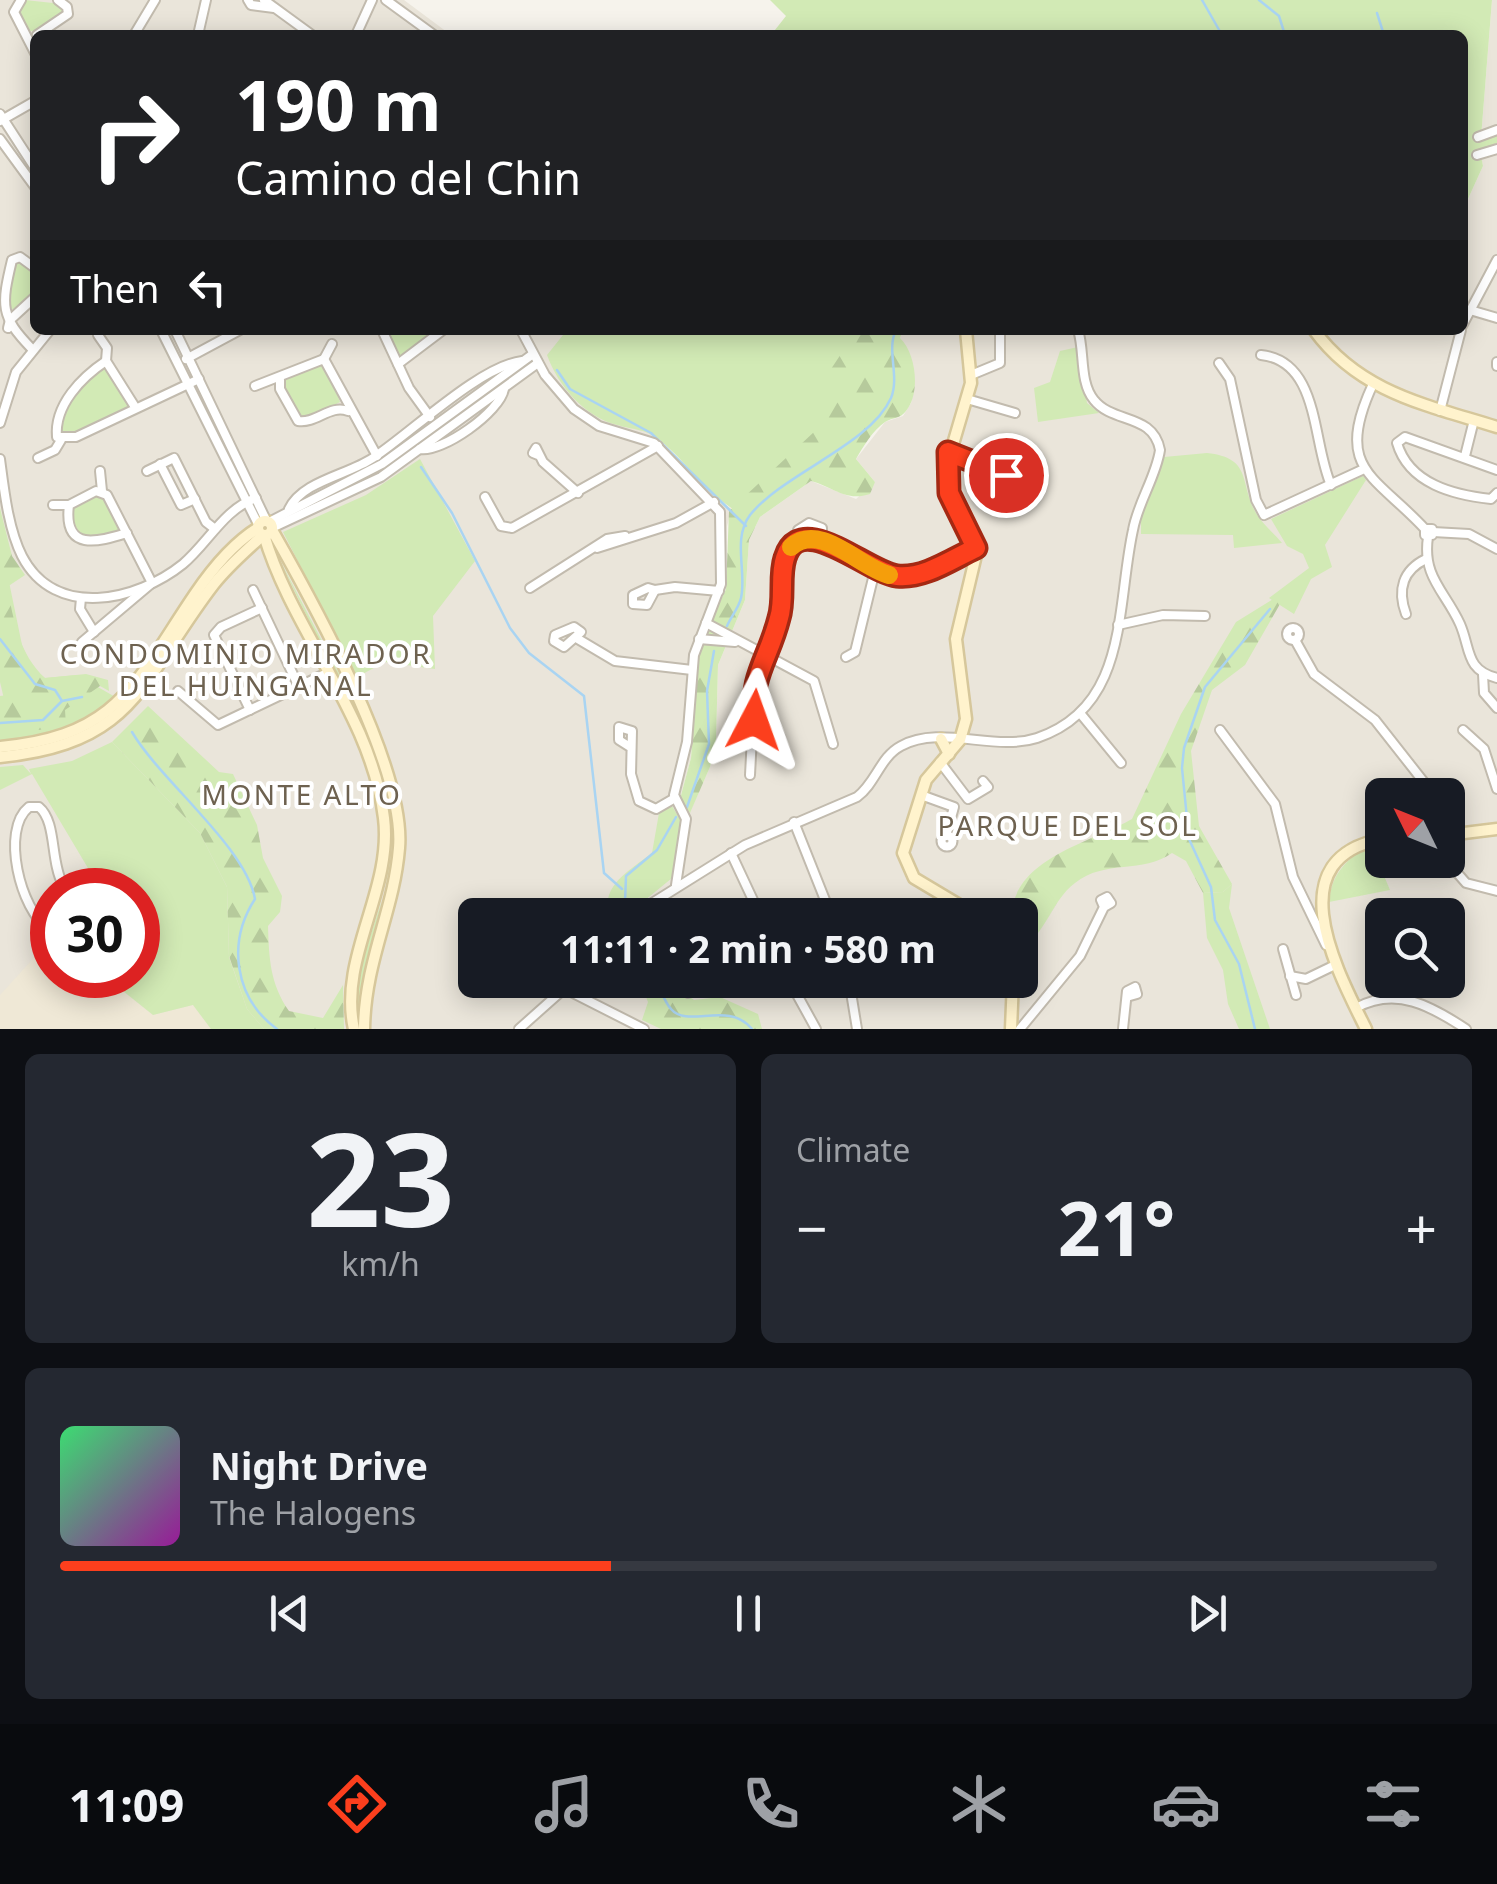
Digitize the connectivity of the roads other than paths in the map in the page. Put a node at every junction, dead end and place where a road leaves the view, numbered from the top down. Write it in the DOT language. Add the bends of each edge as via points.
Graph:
graph roads {
  1 [pos="20,0"];
  2 [pos="58,0"];
  3 [pos="155,0"];
  4 [pos="206,0"];
  5 [pos="248,0"];
  6 [pos="264,0"];
  7 [pos="372,0"];
  8 [pos="386,0"];
  9 [pos="276,8"];
  10 [pos="44,30"];
  11 [pos="137,30"];
  12 [pos="200,30"];
  13 [pos="305,30"];
  14 [pos="358,30"];
  15 [pos="427,30"];
  16 [pos="30,32"];
  17 [pos="30,103"];
  18 [pos="1,118"];
  19 [pos="1497,130"];
  20 [pos="1478,136"];
  21 [pos="0,139"];
  22 [pos="1497,148"];
  23 [pos="1478,155"];
  24 [pos="30,161"];
  25 [pos="30,180"];
  26 [pos="1497,260"];
  27 [pos="30,264"];
  28 [pos="30,302"];
  29 [pos="1470,310"];
  30 [pos="1468,314"];
  31 [pos="1497,318"];
  32 [pos="8,328"];
  33 [pos="45,335"];
  34 [pos="98,335"];
  35 [pos="163,335"];
  36 [pos="178,335"];
  37 [pos="231,335"];
  38 [pos="384,335"];
  39 [pos="436,335"];
  40 [pos="524,335"];
  41 [pos="967,335"];
  42 [pos="1000,335"];
  43 [pos="1079,335"];
  44 [pos="1319,335"];
  45 [pos="1460,335"];
  46 [pos="332,344"];
  47 [pos="32,349"];
  48 [pos="533,354"];
  49 [pos="1261,355"];
  50 [pos="189,358"];
  51 [pos="324,359"];
  52 [pos="524,360"];
  53 [pos="106,361"];
  54 [pos="178,363"];
  55 [pos="1219,363"];
  56 [pos="398,364"];
  57 [pos="538,364"];
  58 [pos="971,375"];
  59 [pos="199,379"];
  60 [pos="280,380"];
  61 [pos="5,384"];
  62 [pos="188,384"];
  63 [pos="1372,384"];
  64 [pos="255,386"];
  65 [pos="342,395"];
  66 [pos="967,400"];
  67 [pos="135,406"];
  68 [pos="337,408"];
  69 [pos="1440,411"];
  70 [pos="349,412"];
  71 [pos="1015,413"];
  72 [pos="430,416"];
  73 [pos="1476,420"];
  74 [pos="0,424"];
  75 [pos="1497,427"];
  76 [pos="646,438"];
  77 [pos="62,440"];
  78 [pos="658,446"];
  79 [pos="948,452"];
  80 [pos="638,453"];
  81 [pos="538,455"];
  82 [pos="377,456"];
  83 [pos="1464,456"];
  84 [pos="38,458"];
  85 [pos="0,459"];
  86 [pos="160,464"];
  87 [pos="147,470"];
  88 [pos="1364,470"];
  89 [pos="1497,470"];
  90 [pos="100,471"];
  91 [pos="1020,471"];
  92 [pos="1331,486"];
  93 [pos="102,491"];
  94 [pos="578,493"];
  95 [pos="1497,493"];
  96 [pos="485,497"];
  97 [pos="256,498"];
  98 [pos="195,499"];
  99 [pos="246,502"];
  100 [pos="714,502"];
  101 [pos="69,505"];
  102 [pos="53,506"];
  103 [pos="288,510"];
  104 [pos="266,528"];
  105 [pos="215,529"];
  106 [pos="127,533"];
  107 [pos="1429,533"];
  108 [pos="822,540"];
  109 [pos="796,542"];
  110 [pos="976,548"];
  111 [pos="1497,549"];
  112 [pos="1426,559"];
  113 [pos="875,570"];
  114 [pos="152,583"];
  115 [pos="530,588"];
  116 [pos="253,590"];
  117 [pos="654,590"];
  118 [pos="720,591"];
  119 [pos="82,598"];
  120 [pos="262,608"];
  121 [pos="1406,614"];
  122 [pos="1205,616"];
  123 [pos="706,623"];
  124 [pos="1118,625"];
  125 [pos="94,632"];
  126 [pos="578,639"];
  127 [pos="699,639"];
  128 [pos="1295,640"];
  129 [pos="82,642"];
  130 [pos="735,642"];
  131 [pos="763,655"];
  132 [pos="846,657"];
  133 [pos="692,670"];
  134 [pos="329,672"];
  135 [pos="1484,674"];
  136 [pos="1497,678"];
  137 [pos="299,686"];
  138 [pos="178,691"];
  139 [pos="1497,708"];
  140 [pos="250,710"];
  141 [pos="1080,713"];
  142 [pos="1220,730"];
  143 [pos="1463,730"];
  144 [pos="373,734"];
  145 [pos="941,739"];
  146 [pos="360,740"];
  147 [pos="960,740"];
  148 [pos="834,744"];
  149 [pos="0,746"];
  150 [pos="630,747"];
  151 [pos="0,757"];
  152 [pos="944,758"];
  153 [pos="1121,763"];
  154 [pos="750,775"];
  155 [pos="1420,778"];
  156 [pos="983,780"];
  157 [pos="1497,789"];
  158 [pos="921,795"];
  159 [pos="674,798"];
  160 [pos="794,822"];
  161 [pos="1497,829"];
  162 [pos="1465,834"];
  163 [pos="946,836"];
  164 [pos="1365,845"];
  165 [pos="731,853"];
  166 [pos="14,854"];
  167 [pos="0,856"];
  168 [pos="56,868"];
  169 [pos="1461,878"];
  170 [pos="676,885"];
  171 [pos="1497,891"];
  172 [pos="383,894"];
  173 [pos="659,898"];
  174 [pos="752,898"];
  175 [pos="824,898"];
  176 [pos="947,898"];
  177 [pos="1305,902"];
  178 [pos="1322,902"];
  179 [pos="1104,906"];
  180 [pos="30,907"];
  181 [pos="1326,945"];
  182 [pos="1284,949"];
  183 [pos="1335,965"];
  184 [pos="1290,976"];
  185 [pos="1130,996"];
  186 [pos="1296,996"];
  187 [pos="555,998"];
  188 [pos="583,998"];
  189 [pos="799,998"];
  190 [pos="852,998"];
  191 [pos="1012,998"];
  192 [pos="1356,1008"];
  193 [pos="354,1029"];
  194 [pos="364,1029"];
  195 [pos="519,1029"];
  196 [pos="644,1029"];
  197 [pos="816,1029"];
  198 [pos="857,1029"];
  199 [pos="1011,1029"];
  200 [pos="1020,1029"];
  201 [pos="1122,1029"];
  202 [pos="1366,1029"];
  203 [pos="1466,1029"];
  1 -- 16 [label="street" via="13,9"];
  2 -- 10 [label="street" via="68,14"];
  3 -- 11 [label="street"];
  4 -- 12 [label="street"];
  5 -- 9 [label="street"];
  6 -- 9 [label="street"];
  7 -- 14 [label="street"];
  8 -- 15 [label="street"];
  9 -- 13 [label="street"];
  17 -- 18 [label="street"];
  18 -- 24 [label="street"];
  19 -- 20 [label="street"];
  21 -- 25 [label="street"];
  22 -- 23 [label="street"];
  26 -- 29 [label="street"];
  27 -- 32 [label="street" via="20,256 11,262 3,308"];
  28 -- 32 [label="street"];
  29 -- 30 [label="street"];
  29 -- 31 [label="street"];
  32 -- 47 [label="street"];
  33 -- 47 [label="street"];
  34 -- 53 [label="street"];
  35 -- 54 [label="street"];
  36 -- 50 [label="street"];
  37 -- 50 [label="street"];
  38 -- 56 [label="street"];
  39 -- 56 [label="street"];
  40 -- 48 [label="street"];
  41 -- 58 [label="street"];
  42 -- 58 [label="street" via="1000,364"];
  43 -- 124 [label="street" via="1092,397 1146,425 1159,446 1133,528"];
  44 -- 63 [label="street"];
  45 -- 69 [label="street"];
  46 -- 51 [label="street"];
  47 -- 61 [label="street"];
  48 -- 52 [label="street"];
  48 -- 57 [label="street"];
  49 -- 92 [label="street" via="1281,360 1301,377"];
  50 -- 54 [label="street"];
  50 -- 59 [label="street"];
  51 -- 60 [label="street"];
  51 -- 65 [label="street"];
  52 -- 72 [label="street" via="494,369"];
  52 -- 103 [label="street" via="370,472"];
  53 -- 67 [label="street"];
  53 -- 77 [label="street" via="66,404 56,430"];
  54 -- 62 [label="street"];
  55 -- 92 [label="street" via="1230,379 1260,511 1269,514"];
  56 -- 72 [label="street"];
  57 -- 76 [label="street" via="588,420"];
  57 -- 104 [label="street" via="504,388 499,405 436,450 420,449 368,485"];
  58 -- 66 [label="street"];
  59 -- 62 [label="street"];
  59 -- 97 [label="street"];
  60 -- 64 [label="street"];
  60 -- 68 [label="street" via="298,421"];
  61 -- 74 [label="street"];
  62 -- 67 [label="street"];
  62 -- 99 [label="street"];
  63 -- 69 [label="street"];
  63 -- 88 [label="street" via="1358,430"];
  65 -- 68 [label="street"];
  65 -- 70 [label="street"];
  66 -- 71 [label="street"];
  66 -- 79 [label="street"];
  67 -- 77 [label="street"];
  68 -- 70 [label="street"];
  69 -- 73 [label="street"];
  70 -- 82 [label="street"];
  72 -- 82 [label="street"];
  73 -- 75 [label="street"];
  73 -- 83 [label="street"];
  76 -- 78 [label="street"];
  76 -- 80 [label="street"];
  77 -- 84 [label="street"];
  78 -- 80 [label="street"];
  78 -- 100 [label="street"];
  79 -- 91 [label="street" via="1016,478"];
  79 -- 110 [label="street" via="949,493"];
  80 -- 94 [label="street"];
  81 -- 94 [label="street"];
  82 -- 103 [label="street" via="303,492"];
  83 -- 89 [label="street"];
  83 -- 95 [label="street" via="1405,437 1397,443 1408,465 1441,490 1491,499"];
  85 -- 119 [label="street" via="23,558 46,584"];
  86 -- 87 [label="street"];
  86 -- 98 [label="street" via="174,458"];
  86 -- 98 [label="street" via="182,506"];
  88 -- 92 [label="street"];
  88 -- 107 [label="street"];
  90 -- 93 [label="street"];
  93 -- 101 [label="street"];
  93 -- 106 [label="street"];
  94 -- 96 [label="street" via="510,529 501,526"];
  97 -- 99 [label="street"];
  97 -- 104 [label="street"];
  98 -- 105 [label="street"];
  99 -- 104 [label="street"];
  99 -- 105 [label="street"];
  100 -- 115 [label="street" via="676,523 609,538"];
  100 -- 118 [label="street" via="722,518"];
  101 -- 102 [label="street"];
  101 -- 106 [label="street" via="80,539 94,544"];
  103 -- 104 [label="street"];
  104 -- 134 [label="street"];
  104 -- 144 [label="street"];
  104 -- 149 [label="street" via="213,569 114,707 67,736"];
  104 -- 151 [label="street" via="213,585 121,715 70,745"];
  105 -- 114 [label="street" via="186,562"];
  106 -- 114 [label="street"];
  107 -- 111 [label="street" via="1469,534"];
  107 -- 112 [label="street"];
  108 -- 109 [label="street"];
  108 -- 109 [label="street" via="822,528 809,523 798,530"];
  108 -- 113 [label="street"];
  109 -- 131 [label="street" via="784,558 780,615"];
  110 -- 113 [label="street" via="914,575"];
  110 -- 147 [label="street" via="956,638 966,713"];
  112 -- 121 [label="street" via="1403,580"];
  112 -- 135 [label="street" via="1432,582 1460,624 1470,660"];
  113 -- 132 [label="street" via="855,652"];
  114 -- 119 [label="street" via="109,598"];
  114 -- 125 [label="street"];
  116 -- 120 [label="street"];
  117 -- 118 [label="street"];
  118 -- 123 [label="street"];
  119 -- 125 [label="street" via="80,609"];
  120 -- 137 [label="street"];
  120 -- 140 [label="street" via="214,635"];
  122 -- 124 [label="street" via="1164,615"];
  123 -- 127 [label="street"];
  123 -- 130 [label="street"];
  124 -- 141 [label="street" via="1108,675"];
  125 -- 129 [label="street"];
  126 -- 133 [label="street" via="621,662"];
  127 -- 130 [label="street"];
  127 -- 133 [label="street"];
  128 -- 155 [label="street" via="1314,674 1374,720"];
  130 -- 131 [label="street"];
  131 -- 148 [label="street" via="814,680"];
  131 -- 154 [label="street" via="754,686"];
  133 -- 159 [label="street"];
  134 -- 137 [label="street"];
  134 -- 146 [label="street"];
  135 -- 136 [label="street"];
  135 -- 139 [label="street" via="1484,693"];
  137 -- 140 [label="street"];
  138 -- 140 [label="street" via="214,724"];
  141 -- 147 [label="street" via="1028,740"];
  141 -- 153 [label="street"];
  142 -- 177 [label="street" via="1275,804 1284,854"];
  143 -- 157 [label="street" via="1484,750"];
  144 -- 146 [label="street"];
  144 -- 172 [label="street" via="399,814 399,854"];
  145 -- 147 [label="street"];
  145 -- 152 [label="street"];
  145 -- 160 [label="street" via="900,746 862,793"];
  146 -- 172 [label="street" via="384,819"];
  147 -- 152 [label="street"];
  150 -- 159 [label="street" via="639,801 656,810"];
  152 -- 156 [label="street" via="968,799 988,787"];
  152 -- 158 [label="street"];
  158 -- 163 [label="street" via="954,807"];
  158 -- 176 [label="street" via="903,849 905,866"];
  159 -- 170 [label="street" via="686,819"];
  160 -- 165 [label="street"];
  160 -- 175 [label="street"];
  161 -- 162 [label="street"];
  164 -- 178 [label="street" via="1341,860"];
  165 -- 170 [label="street"];
  165 -- 174 [label="street"];
  166 -- 167 [label="street"];
  166 -- 168 [label="street" via="20,816 39,807 50,820"];
  166 -- 180 [label="street"];
  169 -- 171 [label="street"];
  170 -- 173 [label="street"];
  172 -- 193 [label="street" via="354,985"];
  172 -- 194 [label="street"];
  177 -- 178 [label="street"];
  177 -- 181 [label="street"];
  178 -- 181 [label="street"];
  179 -- 200 [label="street" via="1080,956"];
  181 -- 183 [label="street"];
  182 -- 184 [label="street"];
  183 -- 184 [label="street" via="1306,979"];
  183 -- 192 [label="street"];
  184 -- 186 [label="street"];
  185 -- 201 [label="street"];
  187 -- 195 [label="street"];
  188 -- 196 [label="street"];
  189 -- 197 [label="street"];
  190 -- 198 [label="street"];
  191 -- 199 [label="street"];
  192 -- 202 [label="street"];
  192 -- 203 [label="street" via="1400,997"];
}
